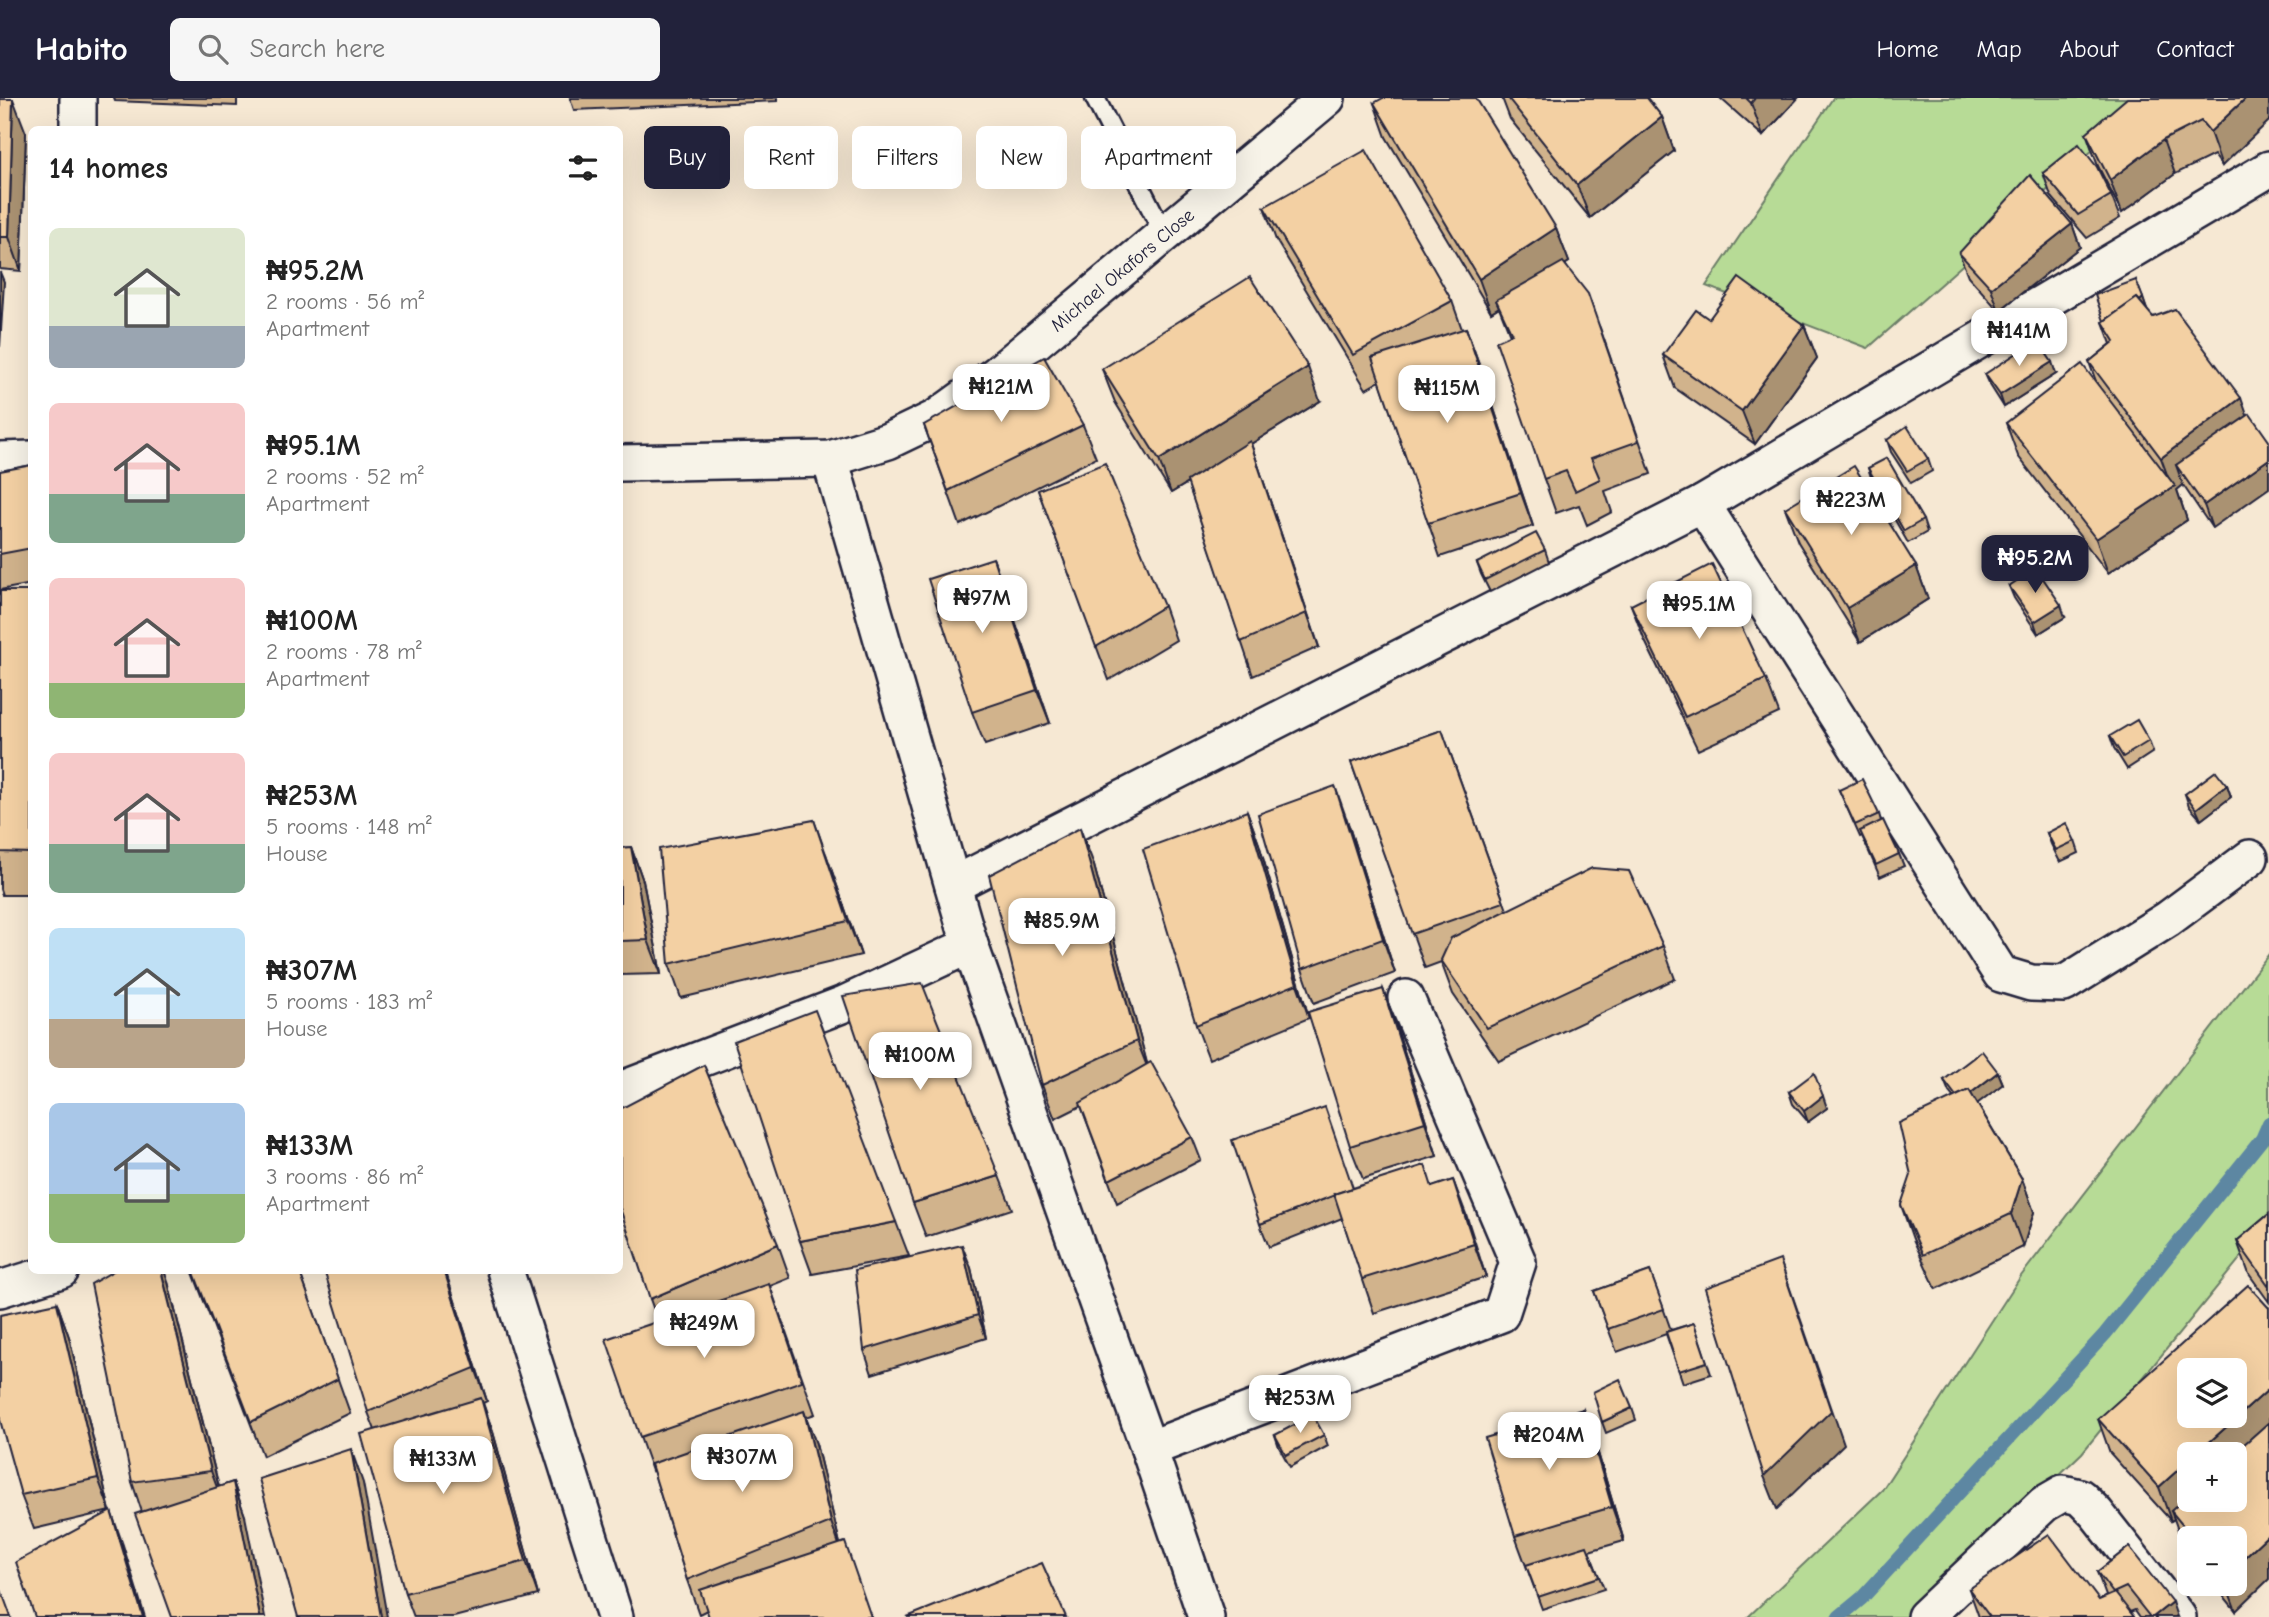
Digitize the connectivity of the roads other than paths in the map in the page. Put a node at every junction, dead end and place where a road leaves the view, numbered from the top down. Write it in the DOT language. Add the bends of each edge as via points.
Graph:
graph roads {
  1 [pos="78,98"];
  2 [pos="1095,98"];
  3 [pos="1327,98"];
  4 [pos="78,126"];
  5 [pos="2269,169"];
  6 [pos="1164,234"];
  7 [pos="28,459"];
  8 [pos="830,459"];
  9 [pos="0,460"];
  10 [pos="623,463"];
  11 [pos="1702,504"];
  12 [pos="2250,858"];
  13 [pos="953,885"];
  14 [pos="970,945"];
  15 [pos="1406,998"];
  16 [pos="623,1089"];
  17 [pos="48,1274"];
  18 [pos="506,1274"];
  19 [pos="0,1289"];
  20 [pos="1149,1449"];
  21 [pos="615,1617"];
  22 [pos="1206,1617"];
  23 [pos="1925,1617"];
  24 [pos="2178,1617"];
  1 -- 4 [label="street"];
  2 -- 6 [label="lane"];
  3 -- 6 [label="street, Michael Okafors Close"];
  5 -- 11 [label="street"];
  6 -- 8 [label="street, Michael Okafors Close" via="997,374 936,418 888,441"];
  7 -- 9 [label="street"];
  8 -- 10 [label="street, Michael Okafors Close"];
  8 -- 13 [label="street"];
  11 -- 12 [label="street" via="2001,974 2031,983 2064,984 2168,919"];
  11 -- 13 [label="street"];
  13 -- 14 [label="street"];
  14 -- 16 [label="street" via="844,1003"];
  14 -- 20 [label="street"];
  15 -- 20 [label="street" via="1518,1262 1501,1314"];
  17 -- 19 [label="street"];
  18 -- 21 [label="street"];
  20 -- 22 [label="street"];
  23 -- 24 [label="street" via="2044,1504 2063,1493 2080,1497 2096,1513"];
}
